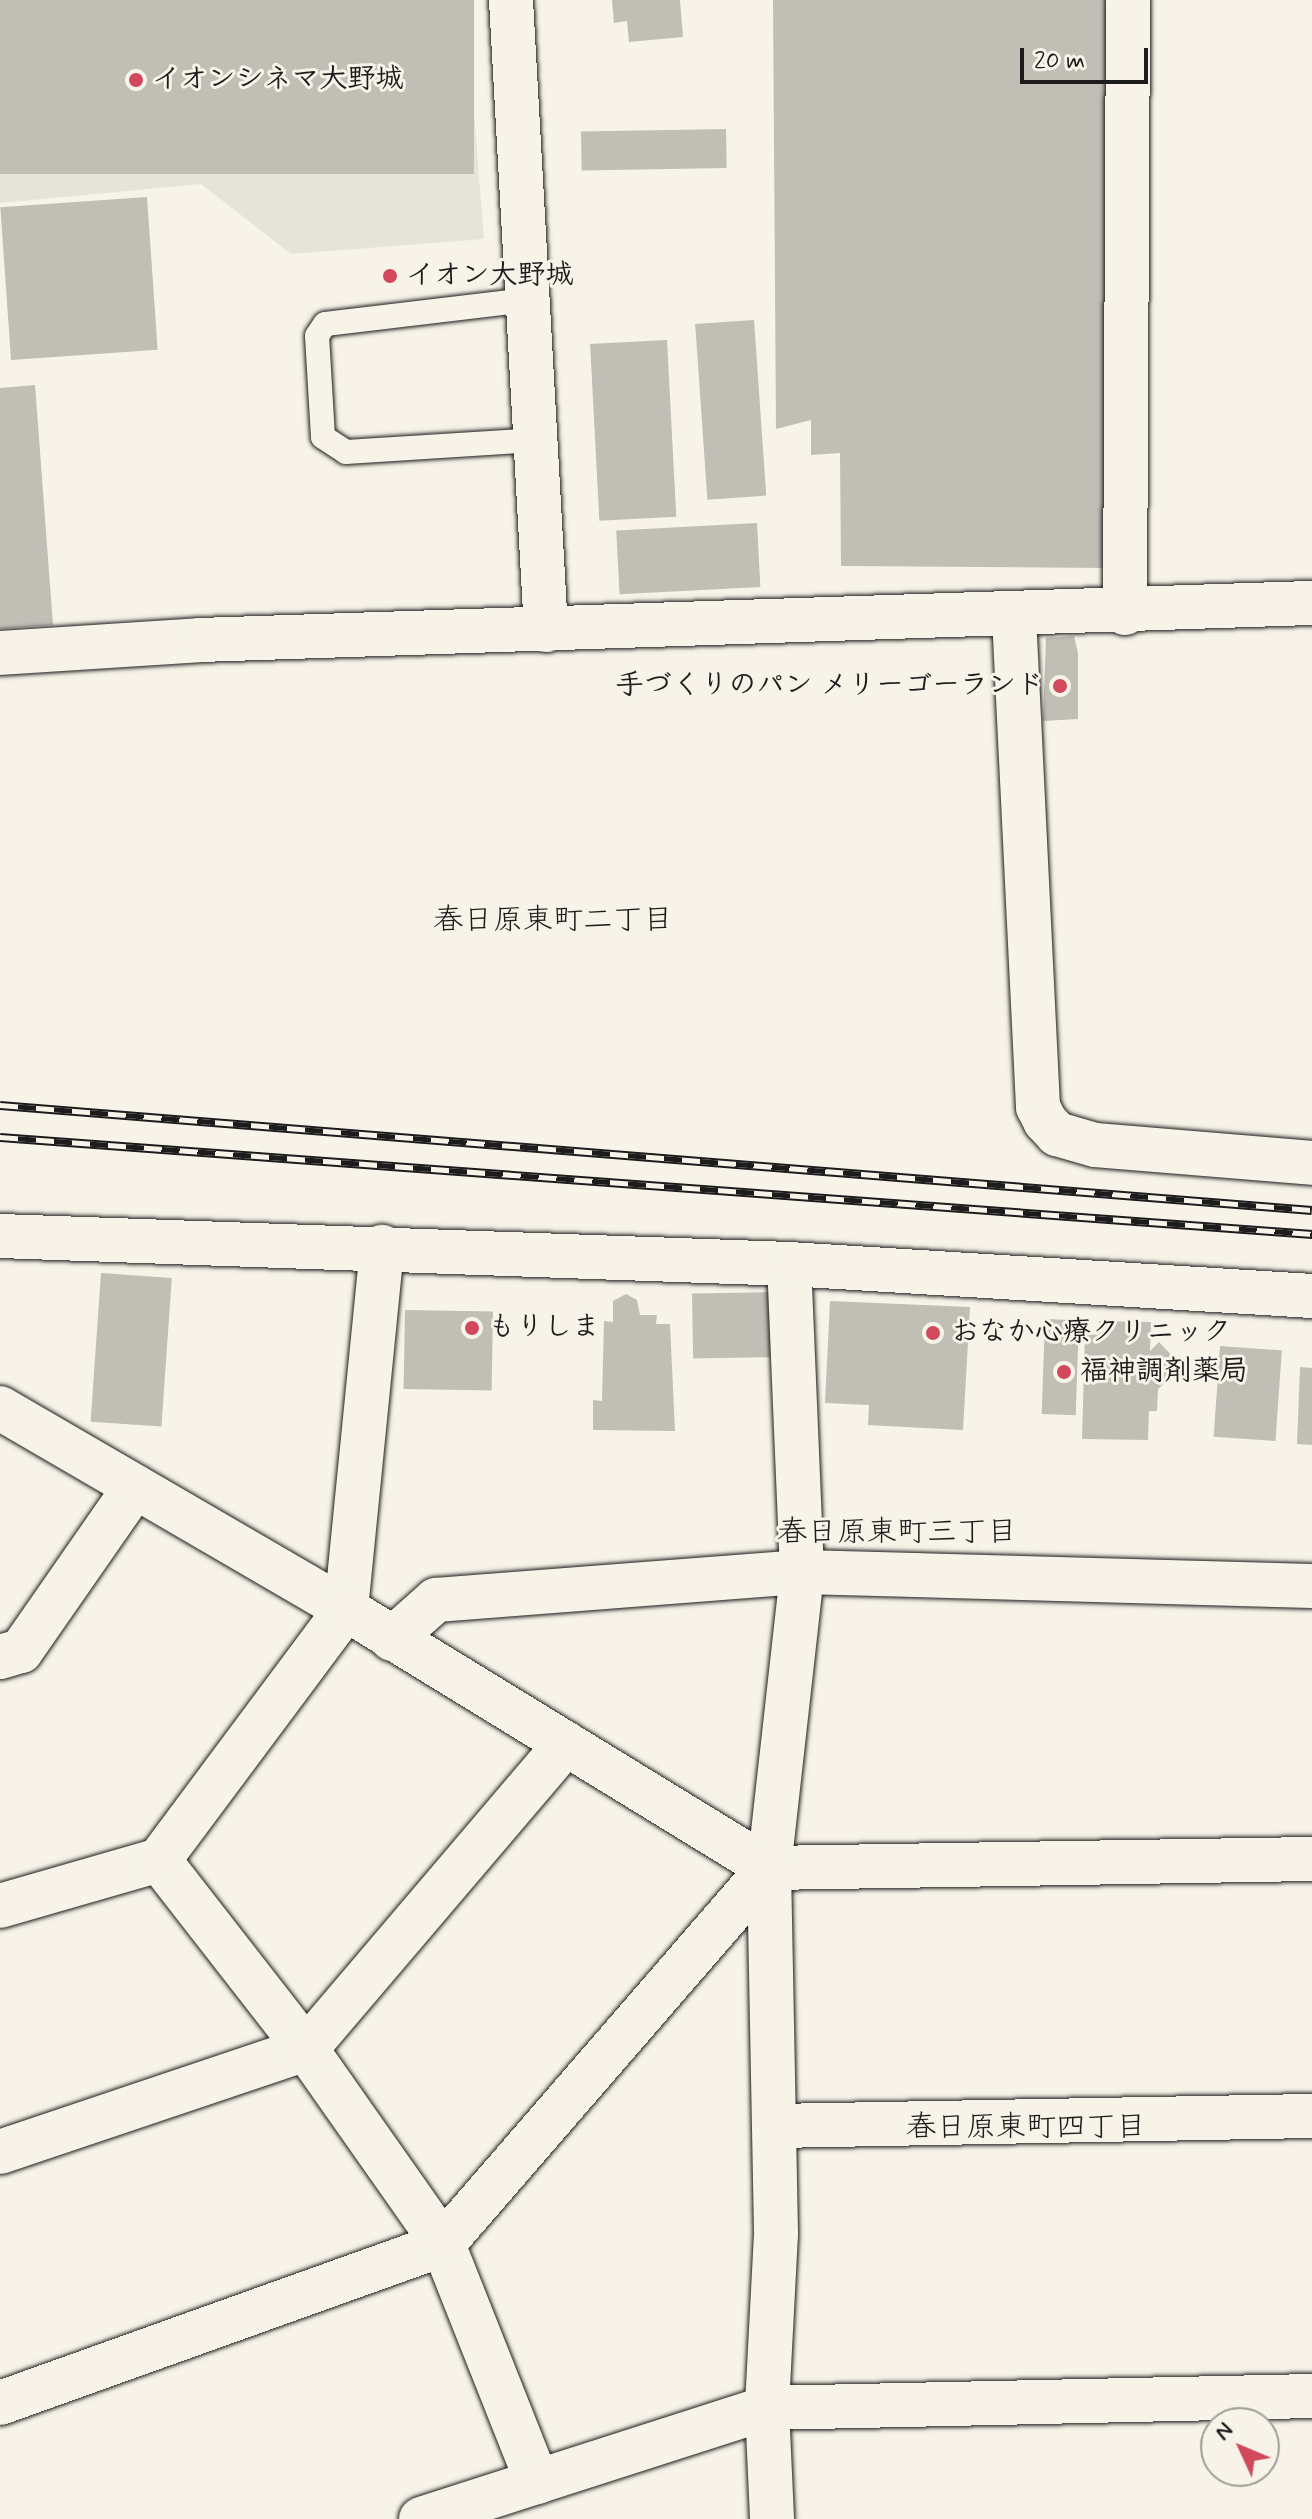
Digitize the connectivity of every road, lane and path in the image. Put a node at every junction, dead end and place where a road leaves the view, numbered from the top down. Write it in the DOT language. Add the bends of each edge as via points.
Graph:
graph roads {
  1 [pos="511,0"];
  2 [pos="1128,0"];
  3 [pos="527,300"];
  4 [pos="535,440"];
  5 [pos="1312,603"];
  6 [pos="1125,613"];
  7 [pos="1014,616"];
  8 [pos="546,630"];
  9 [pos="0,653"];
  10 [pos="1312,1163"];
  11 [pos="0,1236"];
  12 [pos="382,1247"];
  13 [pos="789,1264"];
  14 [pos="1312,1296"];
  15 [pos="0,1408"];
  16 [pos="135,1487"];
  17 [pos="802,1572"];
  18 [pos="1312,1586"];
  19 [pos="346,1609"];
  20 [pos="392,1639"];
  21 [pos="0,1657"];
  22 [pos="566,1744"];
  23 [pos="1312,1859"];
  24 [pos="159,1860"];
  25 [pos="769,1868"];
  26 [pos="0,1906"];
  27 [pos="306,2049"];
  28 [pos="1312,2116"];
  29 [pos="775,2126"];
  30 [pos="0,2152"];
  31 [pos="443,2244"];
  32 [pos="1312,2396"];
  33 [pos="0,2403"];
  34 [pos="767,2408"];
  35 [pos="537,2482"];
  36 [pos="421,2519"];
  37 [pos="772,2519"];
  1 -- 3 [label="street"];
  2 -- 6 [label="street"];
  3 -- 4 [label="street"];
  3 -- 4 [label="lane" via="325,324 317,336 323,437 346,452"];
  4 -- 8 [label="street"];
  5 -- 6 [label="street"];
  6 -- 7 [label="street"];
  7 -- 8 [label="street"];
  7 -- 10 [label="street" via="1038,1107 1045,1121 1057,1134 1095,1145"];
  8 -- 9 [label="street" via="200,640"];
  11 -- 12 [label="street"];
  12 -- 13 [label="street"];
  12 -- 19 [label="street"];
  13 -- 14 [label="street"];
  13 -- 17 [label="street"];
  15 -- 16 [label="street"];
  16 -- 19 [label="street"];
  16 -- 21 [label="street" via="21,1651"];
  17 -- 18 [label="street"];
  17 -- 20 [label="street" via="436,1600"];
  17 -- 25 [label="street"];
  19 -- 20 [label="street"];
  19 -- 24 [label="street"];
  20 -- 22 [label="street"];
  22 -- 25 [label="street"];
  22 -- 27 [label="street"];
  23 -- 25 [label="street"];
  24 -- 26 [label="street"];
  24 -- 27 [label="street"];
  25 -- 29 [label="street"];
  25 -- 31 [label="street"];
  27 -- 30 [label="street"];
  27 -- 31 [label="street"];
  28 -- 29 [label="street"];
  29 -- 34 [label="street" via="776,2234"];
  31 -- 33 [label="street"];
  31 -- 35 [label="street"];
  32 -- 34 [label="street"];
  34 -- 35 [label="street"];
  34 -- 37 [label="street"];
  35 -- 36 [label="street"];
}
